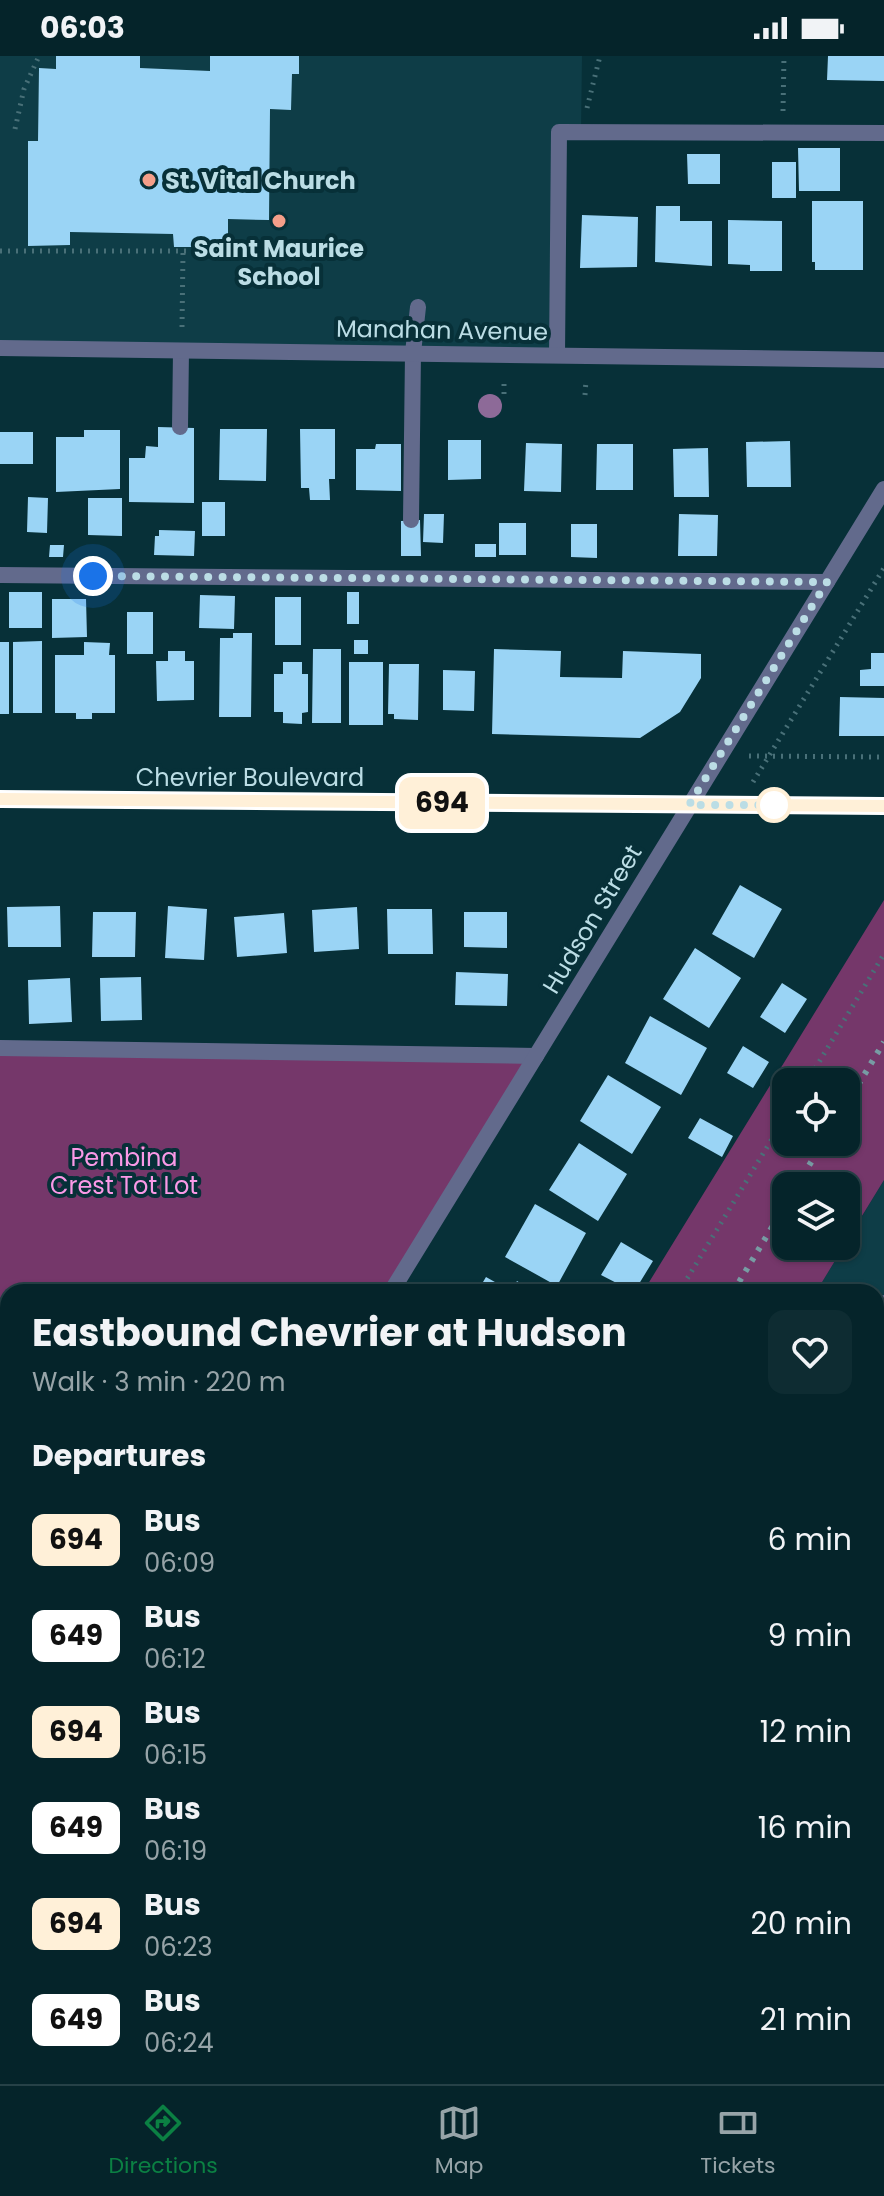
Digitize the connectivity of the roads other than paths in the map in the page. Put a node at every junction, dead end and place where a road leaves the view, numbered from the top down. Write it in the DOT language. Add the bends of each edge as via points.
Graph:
graph roads {
  1 [pos="884,133"];
  2 [pos="418,307"];
  3 [pos="0,348"];
  4 [pos="181,351"];
  5 [pos="413,353"];
  6 [pos="557,355"];
  7 [pos="884,360"];
  8 [pos="180,427"];
  9 [pos="884,489"];
  10 [pos="411,520"];
  11 [pos="0,575"];
  12 [pos="827,582"];
  13 [pos="0,799"];
  14 [pos="689,805"];
  15 [pos="884,806"];
  16 [pos="0,1048"];
  17 [pos="536,1056"];
  18 [pos="396,1284"];
  1 -- 6 [label="street" via="559,132"];
  2 -- 5 [label="street"];
  3 -- 4 [label="street, Manahan Avenue"];
  4 -- 5 [label="street, Manahan Avenue"];
  4 -- 8 [label="street"];
  5 -- 6 [label="street, Manahan Avenue"];
  5 -- 10 [label="street"];
  6 -- 7 [label="street, Manahan Avenue"];
  9 -- 12 [label="street, Hudson Street"];
  11 -- 12 [label="street"];
  12 -- 14 [label="street, Hudson Street"];
  13 -- 14 [label="street, Chevrier Boulevard"];
  14 -- 15 [label="street, Chevrier Boulevard"];
  14 -- 17 [label="street, Hudson Street"];
  16 -- 17 [label="street"];
  17 -- 18 [label="street, Hudson Street"];
}
